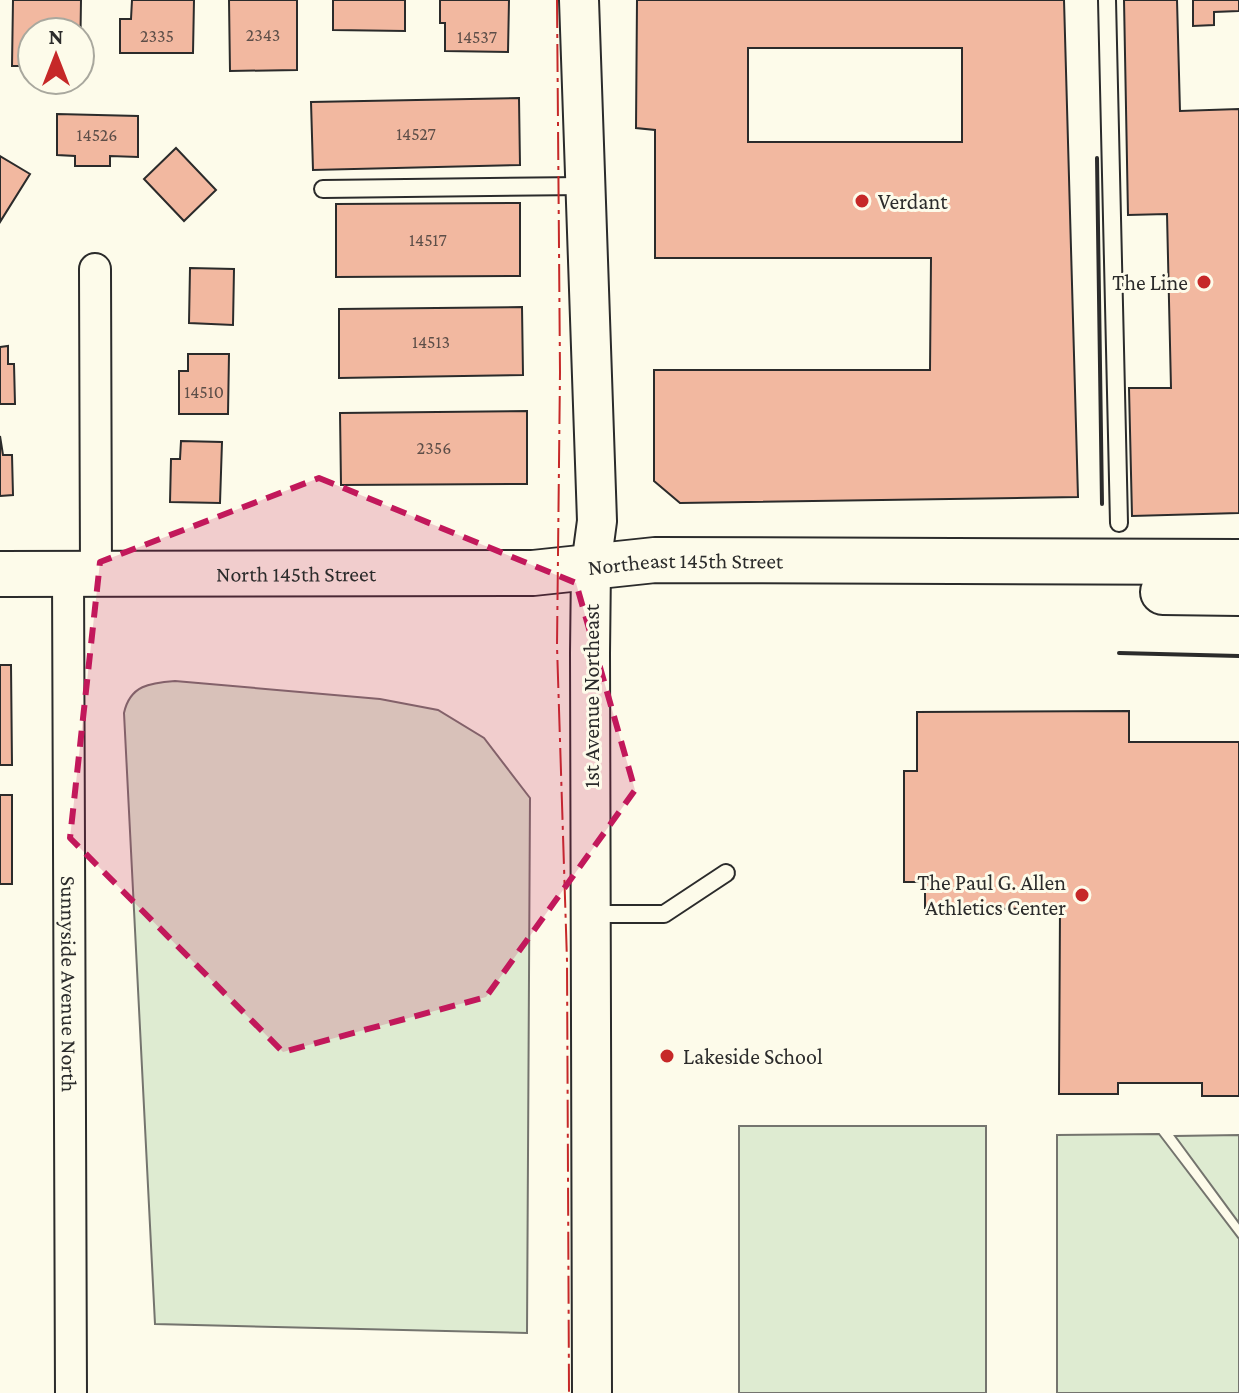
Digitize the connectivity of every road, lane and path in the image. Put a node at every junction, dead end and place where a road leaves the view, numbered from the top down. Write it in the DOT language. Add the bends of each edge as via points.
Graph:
graph roads {
  1 [pos="579,0"];
  2 [pos="1107,0"];
  3 [pos="583,186"];
  4 [pos="323,189"];
  5 [pos="95,269"];
  6 [pos="1119,523"];
  7 [pos="1239,562"];
  8 [pos="591,566"];
  9 [pos="0,574"];
  10 [pos="82,574"];
  11 [pos="1239,593"];
  12 [pos="726,873"];
  13 [pos="591,914"];
  14 [pos="71,1393"];
  15 [pos="592,1393"];
  1 -- 3 [label="street, 1st Avenue Northeast"];
  2 -- 6 [label="lane"];
  3 -- 4 [label="lane"];
  3 -- 8 [label="street, 1st Avenue Northeast" via="597,521"];
  5 -- 10 [label="street, Sunnyside Avenue North"];
  7 -- 8 [label="main road, Northeast 145th Street" via="655,560"];
  8 -- 10 [label="main road, North 145th Street" via="533,573"];
  8 -- 11 [label="main road, Northeast 145th Street" via="653,585"];
  8 -- 13 [label="street, 1st Avenue Northeast"];
  9 -- 10 [label="main road, North 145th Street"];
  10 -- 14 [label="street, Sunnyside Avenue North"];
  12 -- 13 [label="lane" via="664,914"];
  13 -- 15 [label="street, 1st Avenue Northeast"];
}
